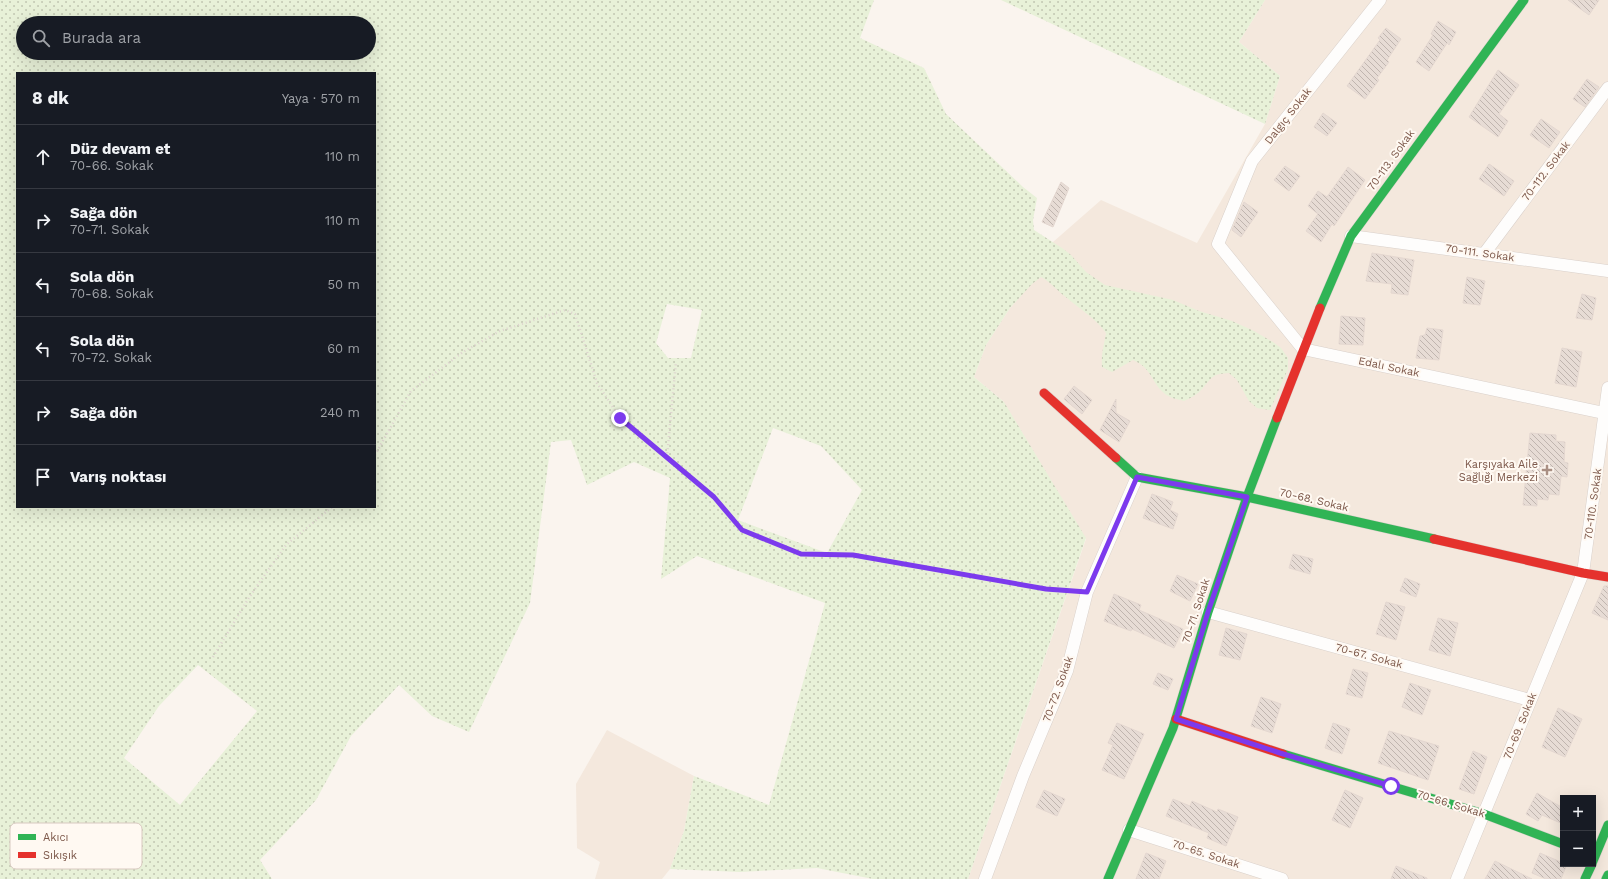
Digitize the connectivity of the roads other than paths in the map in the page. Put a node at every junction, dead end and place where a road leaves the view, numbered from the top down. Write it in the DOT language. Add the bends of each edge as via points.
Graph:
graph roads {
  1 [pos="1380,0"];
  2 [pos="1524,0"];
  3 [pos="1608,88"];
  4 [pos="1351,236"];
  5 [pos="1484,254"];
  6 [pos="1608,271"];
  7 [pos="1303,349"];
  8 [pos="1608,388"];
  9 [pos="1044,393"];
  10 [pos="1606,413"];
  11 [pos="1137,477"];
  12 [pos="1247,497"];
  13 [pos="1583,573"];
  14 [pos="1608,577"];
  15 [pos="1208,612"];
  16 [pos="1530,700"];
  17 [pos="1176,719"];
  18 [pos="1484,814"];
  19 [pos="1608,825"];
  20 [pos="1129,830"];
  21 [pos="1560,843"];
  22 [pos="1596,852"];
  23 [pos="1590,867"];
  24 [pos="1608,874"];
  25 [pos="985,879"];
  26 [pos="1108,879"];
  27 [pos="1282,879"];
  28 [pos="1457,879"];
  29 [pos="1585,879"];
  30 [pos="1606,879"];
  1 -- 7 [label="street, Dalgıç Sokak" via="1252,161 1218,244"];
  2 -- 4 [label="street, 70-113. Sokak"];
  3 -- 5 [label="street, 70-112. Sokak"];
  4 -- 5 [label="street, 70-111. Sokak"];
  4 -- 7 [label="street, 70-113. Sokak"];
  5 -- 6 [label="street, 70-111. Sokak"];
  7 -- 10 [label="street, Edalı Sokak"];
  7 -- 12 [label="street, 70-71. Sokak"];
  8 -- 10 [label="street, 70-110. Sokak"];
  9 -- 11 [label="street"];
  10 -- 13 [label="street, 70-110. Sokak"];
  11 -- 12 [label="street, 70-68. Sokak"];
  11 -- 25 [label="street, 70-72. Sokak" via="1087,592 1067,671 1023,776"];
  12 -- 13 [label="street, 70-68. Sokak"];
  12 -- 15 [label="street, 70-71. Sokak"];
  13 -- 14 [label="street, 70-68. Sokak"];
  13 -- 16 [label="street, 70-69. Sokak"];
  15 -- 16 [label="street, 70-67. Sokak"];
  15 -- 17 [label="street, 70-71. Sokak"];
  16 -- 18 [label="street, 70-69. Sokak"];
  17 -- 18 [label="street, 70-66. Sokak"];
  17 -- 20 [label="street, 70-71. Sokak"];
  18 -- 21 [label="street, 70-66. Sokak"];
  18 -- 28 [label="street, 70-69. Sokak"];
  19 -- 22 [label="street"];
  20 -- 26 [label="street, 70-71. Sokak"];
  20 -- 27 [label="street, 70-65. Sokak"];
  23 -- 29 [label="street"];
  24 -- 30 [label="street"];
}
